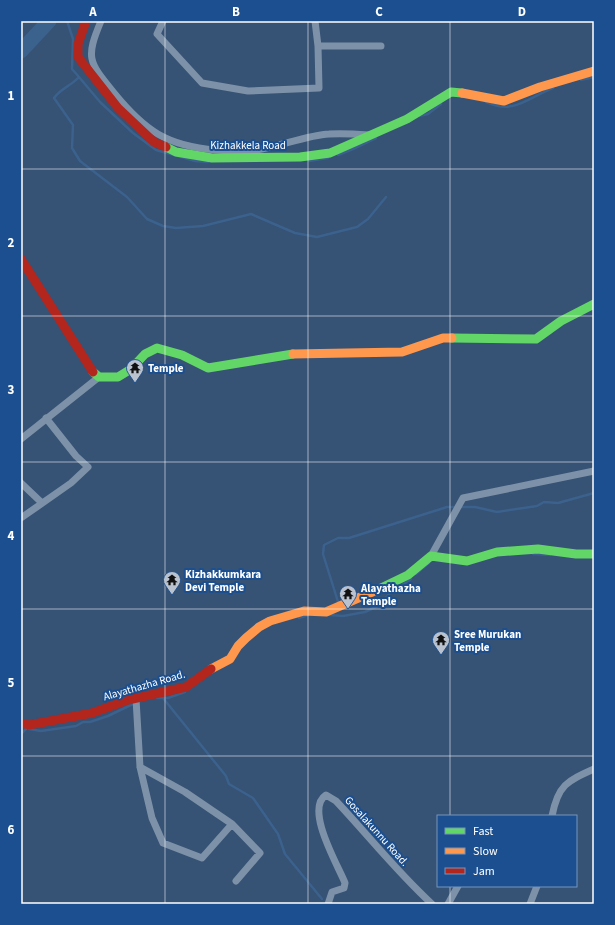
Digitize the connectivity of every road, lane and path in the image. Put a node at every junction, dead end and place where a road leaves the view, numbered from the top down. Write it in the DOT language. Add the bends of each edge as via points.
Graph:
graph roads {
  1 [pos="86,21"];
  2 [pos="101,21"];
  3 [pos="163,21"];
  4 [pos="315,21"];
  5 [pos="318,46"];
  6 [pos="380,46"];
  7 [pos="594,71"];
  8 [pos="371,135"];
  9 [pos="21,259"];
  10 [pos="594,304"];
  11 [pos="100,377"];
  12 [pos="46,418"];
  13 [pos="21,439"];
  14 [pos="594,471"];
  15 [pos="21,483"];
  16 [pos="42,503"];
  17 [pos="21,518"];
  18 [pos="594,554"];
  19 [pos="431,556"];
  20 [pos="136,699"];
  21 [pos="21,723"];
  22 [pos="140,766"];
  23 [pos="594,769"];
  24 [pos="552,815"];
  25 [pos="232,824"];
  26 [pos="236,881"];
  27 [pos="457,887"];
  28 [pos="537,887"];
  29 [pos="328,904"];
  30 [pos="432,904"];
  31 [pos="448,904"];
  32 [pos="530,904"];
  1 -- 8 [label="street, Kizhakkela Road" via="78,44 78,57 85,68 118,108 154,142 176,152 212,158 300,157 330,153"];
  2 -- 8 [label="street, Kizhakkela Road" via="91,44 96,71 121,102 153,132 180,145 200,149 254,151 328,134"];
  3 -- 5 [label="street" via="157,34 202,83 248,91 319,88"];
  4 -- 5 [label="street"];
  5 -- 6 [label="street"];
  7 -- 8 [label="street, Kizhakkela Road" via="504,101 450,92 407,119"];
  9 -- 11 [label="street" via="91,370"];
  10 -- 11 [label="street" via="561,321 536,339 443,338 402,352 293,354 208,368 182,355 157,348 145,354 131,369 118,377"];
  11 -- 12 [label="street"];
  12 -- 13 [label="street"];
  12 -- 16 [label="street" via="88,467 71,483"];
  14 -- 19 [label="street" via="463,498"];
  15 -- 16 [label="street"];
  16 -- 17 [label="street"];
  18 -- 19 [label="street" via="538,549 497,552 467,560"];
  19 -- 20 [label="street, Alayathazha Road." via="408,575 340,607 326,612 304,611 270,621 246,638 230,659 192,684"];
  20 -- 21 [label="street, Alayathazha Road." via="92,713 29,725"];
  20 -- 22 [label="street"];
  22 -- 25 [label="street" via="185,792"];
  22 -- 25 [label="street" via="152,818 163,843 202,858"];
  23 -- 24 [label="street" via="574,777 565,784"];
  25 -- 26 [label="street" via="260,853"];
  27 -- 31 [label="street"];
  28 -- 32 [label="street"];
  29 -- 30 [label="street, Gosalakunnu Road." via="332,892 344,888 346,883 322,833 320,808 326,796 336,801 408,882"];
}
